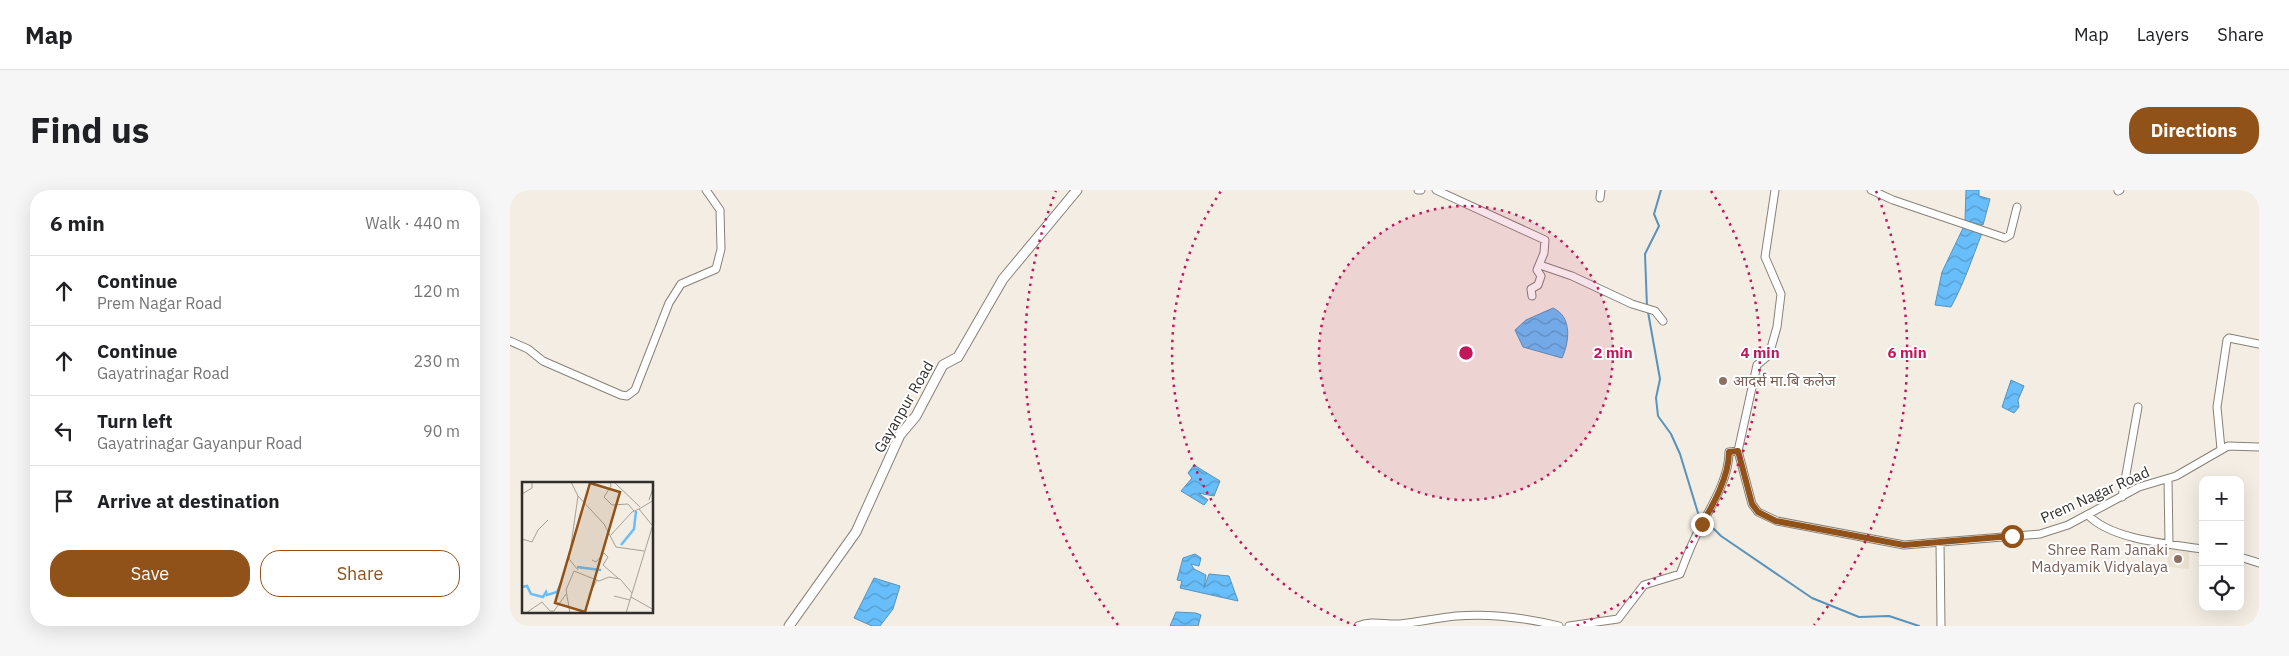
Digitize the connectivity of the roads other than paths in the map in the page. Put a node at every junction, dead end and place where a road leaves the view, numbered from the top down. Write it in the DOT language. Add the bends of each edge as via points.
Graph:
graph roads {
  1 [pos="706,190"];
  2 [pos="1077,190"];
  3 [pos="1436,190"];
  4 [pos="1602,190"];
  5 [pos="1775,190"];
  6 [pos="1870,190"];
  7 [pos="1600,198"];
  8 [pos="2017,207"];
  9 [pos="1540,265"];
  10 [pos="1532,296"];
  11 [pos="1663,321"];
  12 [pos="510,341"];
  13 [pos="2259,344"];
  14 [pos="2138,407"];
  15 [pos="2259,447"];
  16 [pos="2221,449"];
  17 [pos="1738,451"];
  18 [pos="2168,479"];
  19 [pos="2122,496"];
  20 [pos="2088,515"];
  21 [pos="1940,543"];
  22 [pos="2169,544"];
  23 [pos="2199,549"];
  24 [pos="2244,558"];
  25 [pos="2259,563"];
  26 [pos="789,626"];
  27 [pos="1358,626"];
  28 [pos="1559,626"];
  29 [pos="1569,626"];
  30 [pos="1941,626"];
  1 -- 12 [label="street" via="720,210 720,249 716,269 681,284 669,303 635,390 627,396 621,395 543,361"];
  2 -- 26 [label="street, Gayanpur Road" via="1003,280 958,357 943,365 916,416 900,435 856,532"];
  3 -- 9 [label="street" via="1545,240"];
  4 -- 7 [label="street"];
  5 -- 17 [label="street" via="1765,257 1781,294 1777,327 1769,355 1757,365"];
  6 -- 8 [label="street" via="2005,238 2010,235"];
  9 -- 10 [label="street" via="1537,270 1540,281 1531,289"];
  9 -- 11 [label="street" via="1651,309"];
  13 -- 16 [label="street" via="2227,340 2217,407"];
  14 -- 19 [label="street"];
  15 -- 16 [label="street, Prem Nagar Road"];
  16 -- 18 [label="street, Prem Nagar Road"];
  17 -- 21 [label="street, Prem Nagar Road" via="1752,504 1758,512 1776,521 1904,545"];
  17 -- 29 [label="street" via="1729,452 1729,462 1680,574 1644,585 1618,619"];
  18 -- 19 [label="street, Prem Nagar Road" via="2138,487"];
  18 -- 22 [label="street"];
  19 -- 20 [label="street, Prem Nagar Road"];
  20 -- 21 [label="street, Prem Nagar Road" via="2040,534"];
  20 -- 22 [label="street" via="2102,528"];
  21 -- 30 [label="street"];
  22 -- 23 [label="street"];
  24 -- 25 [label="street"];
  27 -- 28 [label="street" via="1368,622 1398,624 1458,616 1499,616"];
}
